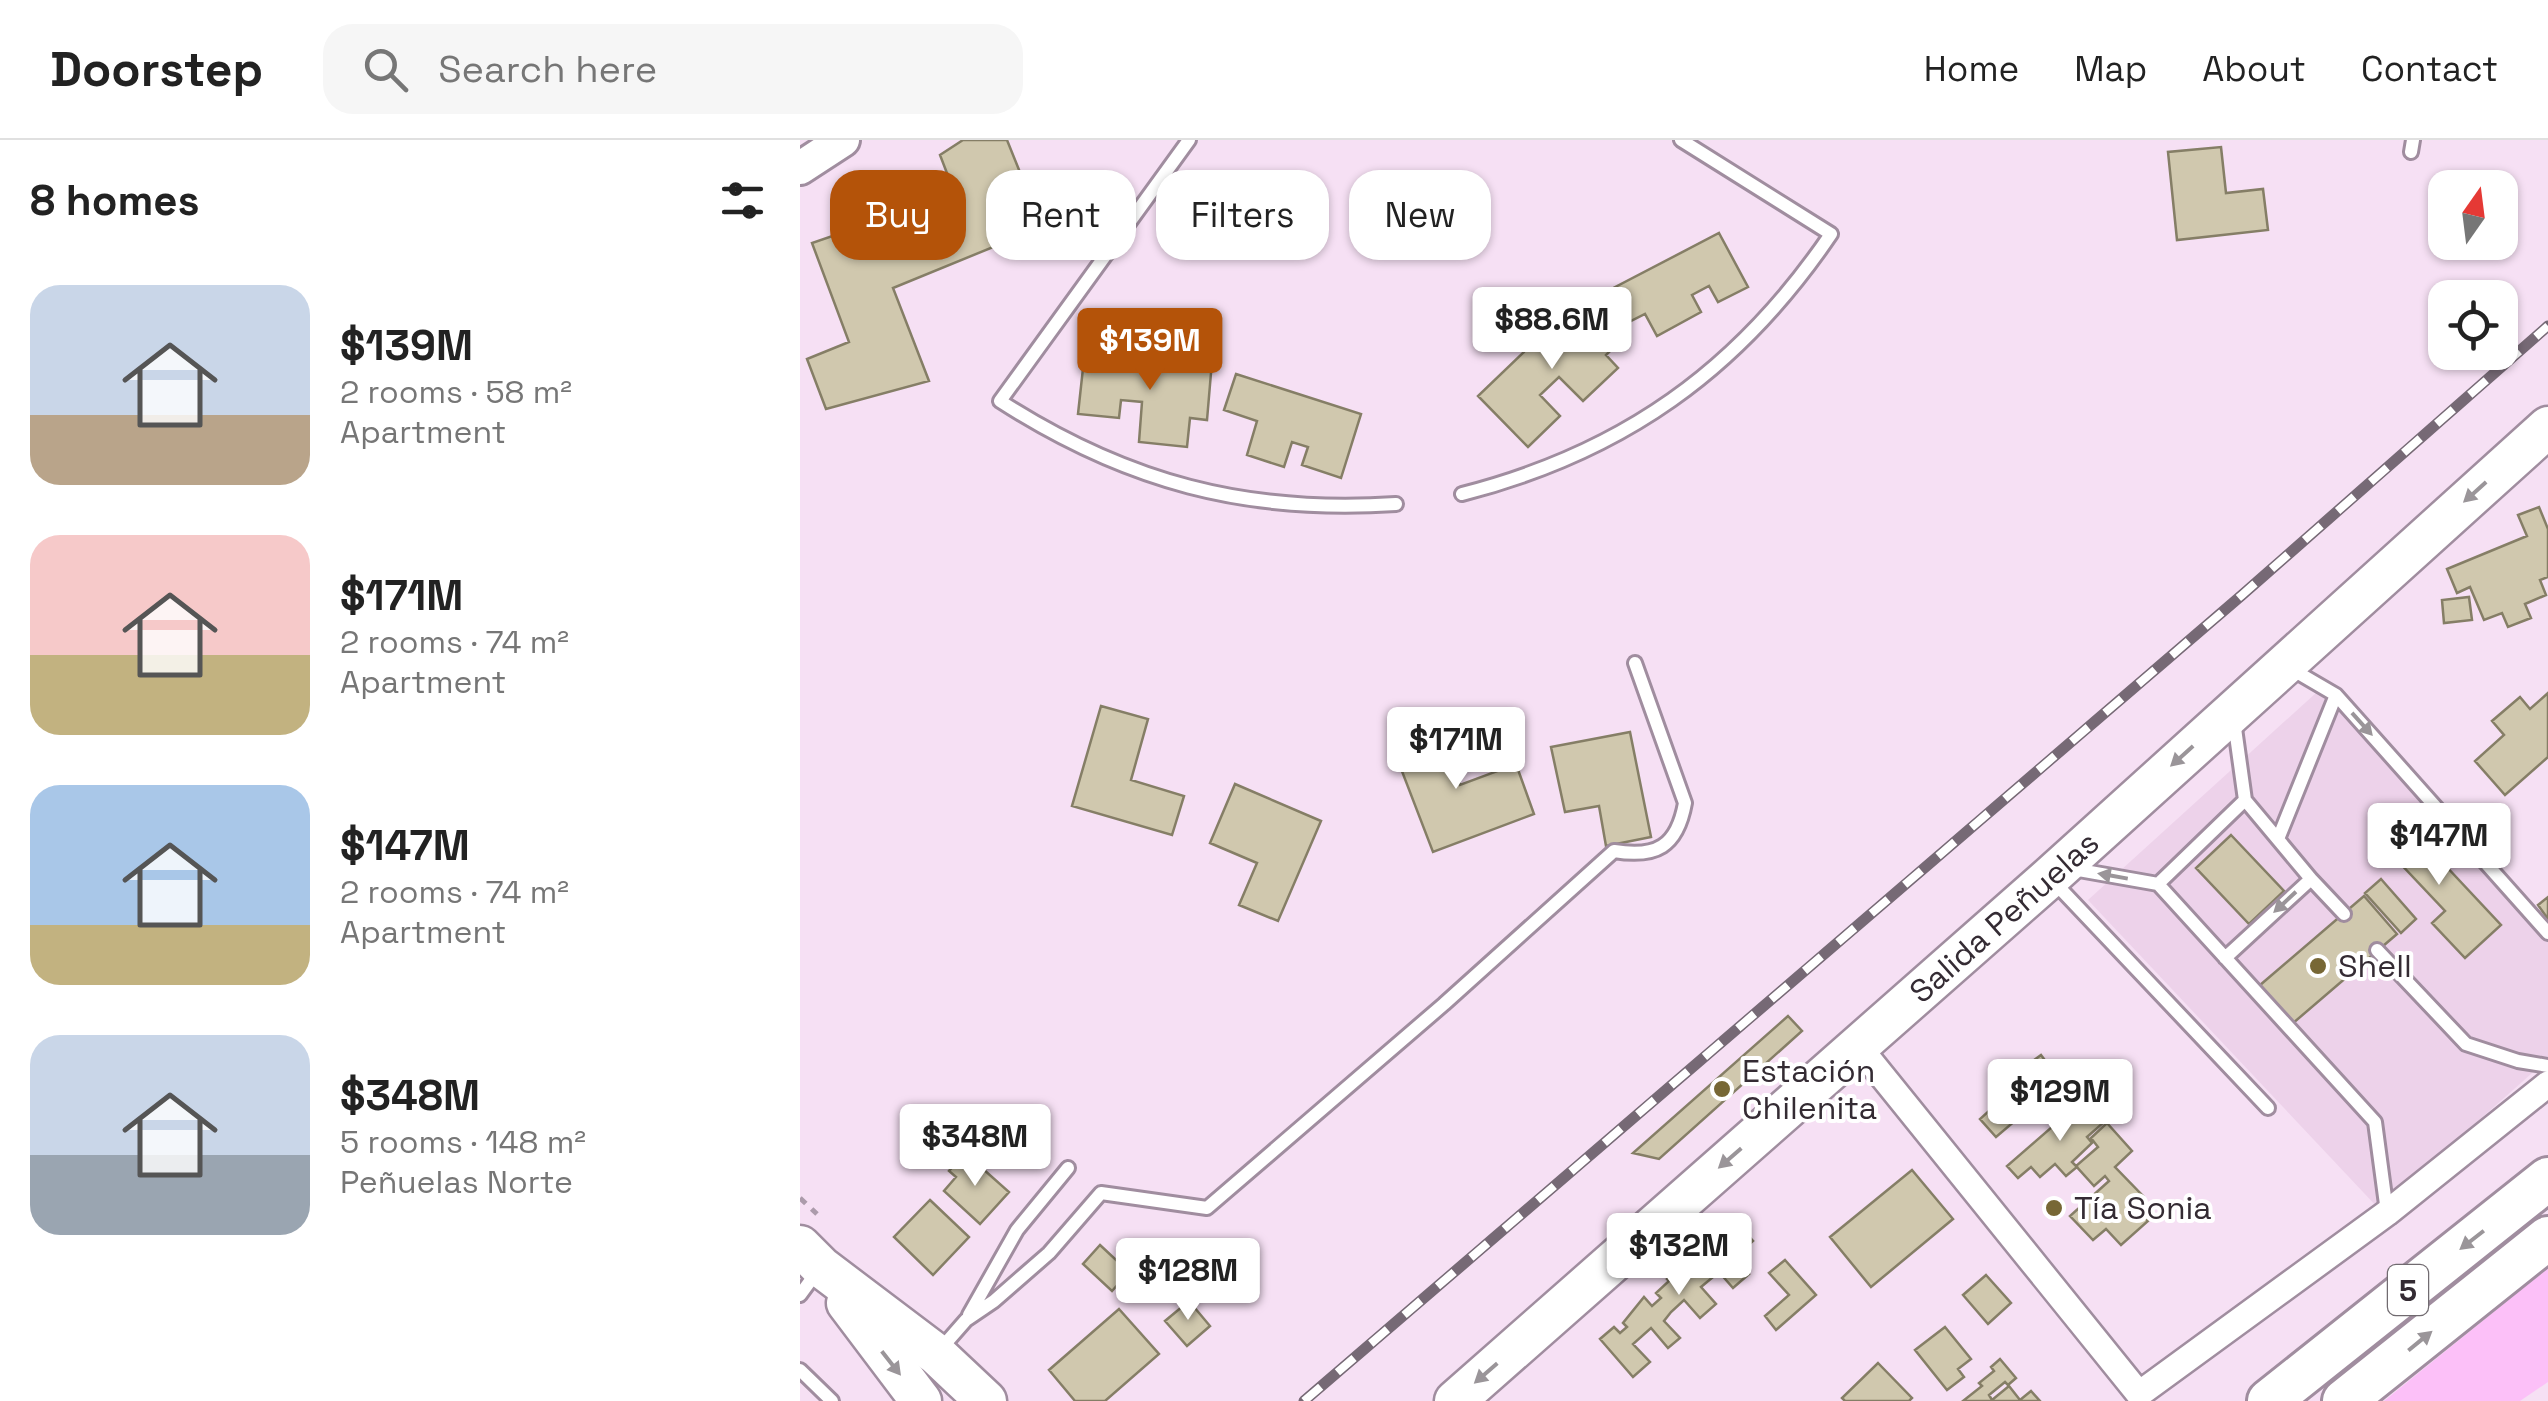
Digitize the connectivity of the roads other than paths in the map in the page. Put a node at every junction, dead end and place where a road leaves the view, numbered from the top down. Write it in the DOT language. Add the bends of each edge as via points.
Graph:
graph roads {
  1 [pos="844,140"];
  2 [pos="1189,140"];
  3 [pos="1681,140"];
  4 [pos="800,168"];
  5 [pos="2548,426"];
  6 [pos="1462,494"];
  7 [pos="1396,504"];
  8 [pos="1635,663"];
  9 [pos="2286,666"];
  10 [pos="2336,695"];
  11 [pos="2233,710"];
  12 [pos="2246,800"];
  13 [pos="2278,839"];
  14 [pos="2055,872"];
  15 [pos="2311,879"];
  16 [pos="2158,884"];
  17 [pos="2344,914"];
  18 [pos="2548,933"];
  19 [pos="2377,950"];
  20 [pos="2225,958"];
  21 [pos="1858,1046"];
  22 [pos="2548,1066"];
  23 [pos="2548,1084"];
  24 [pos="2268,1108"];
  25 [pos="1068,1168"];
  26 [pos="2548,1180"];
  27 [pos="2388,1213"];
  28 [pos="2548,1238"];
  29 [pos="807,1269"];
  30 [pos="966,1320"];
  31 [pos="936,1354"];
  32 [pos="800,1370"];
  33 [pos="832,1401"];
  34 [pos="921,1401"];
  35 [pos="986,1401"];
  36 [pos="1455,1401"];
  37 [pos="2269,1401"];
  38 [pos="2344,1401"];
  1 -- 4 [label="street"];
  2 -- 7 [label="lane" via="1000,401 1090,452 1158,480 1300,506"];
  3 -- 6 [label="lane" via="1831,234 1751,336 1686,392 1571,459"];
  5 -- 9 [label="main road, Salida Peñuelas, one-way"];
  8 -- 30 [label="lane" via="1686,803 1664,846 1649,853 1614,850 1207,1208 1101,1193 1049,1253"];
  9 -- 10 [label="lane"];
  9 -- 11 [label="main road, Salida Peñuelas"];
  10 -- 13 [label="lane"];
  10 -- 18 [label="lane, one-way"];
  11 -- 12 [label="lane"];
  11 -- 14 [label="main road, Salida Peñuelas, one-way"];
  12 -- 13 [label="lane"];
  12 -- 16 [label="lane"];
  13 -- 15 [label="lane"];
  16 -- 14 [label="lane, one-way"];
  14 -- 21 [label="main road, Salida Peñuelas"];
  14 -- 24 [label="lane"];
  15 -- 17 [label="lane"];
  15 -- 20 [label="lane, one-way"];
  16 -- 20 [label="lane"];
  19 -- 22 [label="lane" via="2466,1044"];
  20 -- 27 [label="lane" via="2375,1122"];
  21 -- 27 [label="street" via="2139,1394"];
  21 -- 36 [label="main road, Salida Peñuelas, one-way"];
  23 -- 27 [label="street"];
  25 -- 30 [label="lane" via="1017,1230"];
  26 -- 37 [label="highway, 5, one-way"];
  38 -- 28 [label="highway, 5, one-way"];
  29 -- 31 [label="main road"];
  29 -- 34 [label="main road, one-way"];
  30 -- 31 [label="lane"];
  31 -- 35 [label="main road"];
  32 -- 33 [label="lane"];
}
